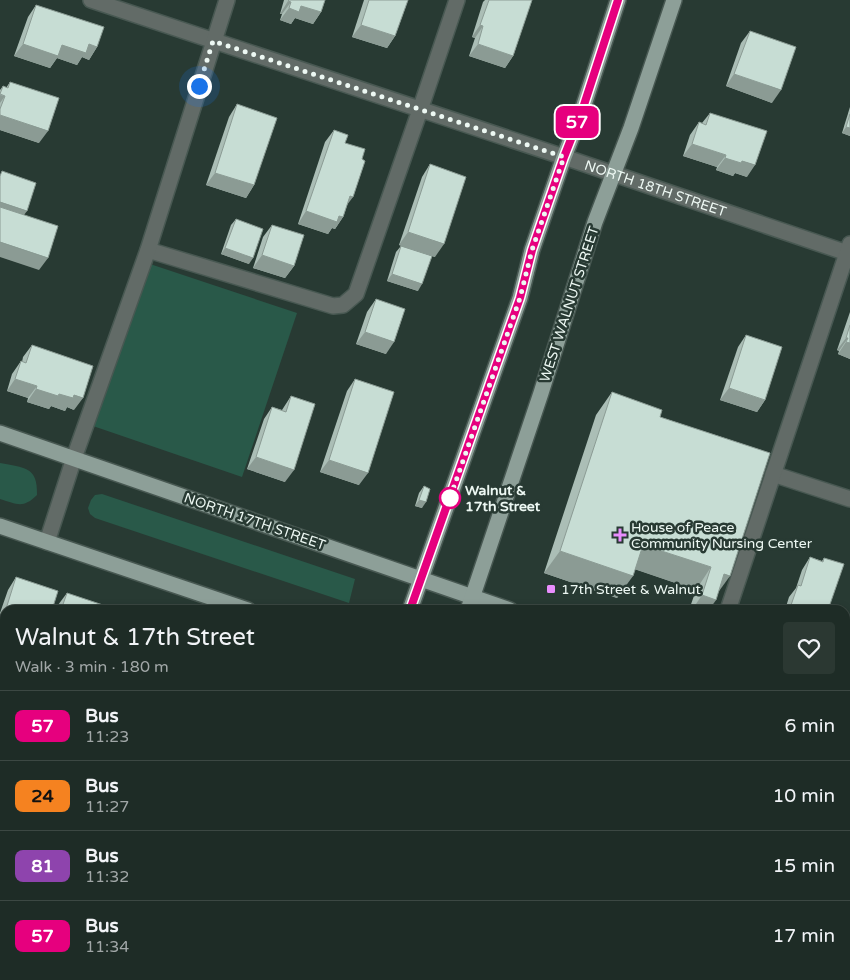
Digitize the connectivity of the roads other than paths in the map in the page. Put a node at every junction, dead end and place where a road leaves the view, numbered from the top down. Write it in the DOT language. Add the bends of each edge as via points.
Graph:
graph roads {
  1 [pos="90,0"];
  2 [pos="227,0"];
  3 [pos="457,0"];
  4 [pos="618,0"];
  5 [pos="674,0"];
  6 [pos="213,41"];
  7 [pos="420,110"];
  8 [pos="564,157"];
  9 [pos="613,174"];
  10 [pos="148,250"];
  11 [pos="849,250"];
  12 [pos="0,433"];
  13 [pos="74,458"];
  14 [pos="773,474"];
  15 [pos="850,499"];
  16 [pos="0,526"];
  17 [pos="47,542"];
  18 [pos="421,579"];
  19 [pos="470,604"];
  20 [pos="230,605"];
  21 [pos="412,605"];
  22 [pos="730,605"];
  1 -- 6 [label="street, NORTH 18TH STREET"];
  2 -- 6 [label="street"];
  3 -- 7 [label="street"];
  4 -- 8 [label="main road"];
  5 -- 9 [label="main road, WEST WALNUT STREET"];
  6 -- 7 [label="street, NORTH 18TH STREET"];
  6 -- 10 [label="street"];
  7 -- 8 [label="street, NORTH 18TH STREET"];
  7 -- 10 [label="street" via="356,294 344,305 333,306"];
  8 -- 9 [label="street, NORTH 18TH STREET"];
  8 -- 18 [label="main road" via="532,250 520,298"];
  9 -- 11 [label="street, NORTH 18TH STREET"];
  9 -- 19 [label="main road, WEST WALNUT STREET"];
  10 -- 13 [label="street"];
  11 -- 14 [label="street"];
  12 -- 13 [label="main road, NORTH 17TH STREET"];
  13 -- 17 [label="street"];
  13 -- 18 [label="main road, NORTH 17TH STREET"];
  14 -- 15 [label="street"];
  14 -- 22 [label="street"];
  16 -- 17 [label="main road"];
  17 -- 20 [label="main road"];
  18 -- 19 [label="main road, NORTH 17TH STREET"];
  18 -- 21 [label="main road"];
}
